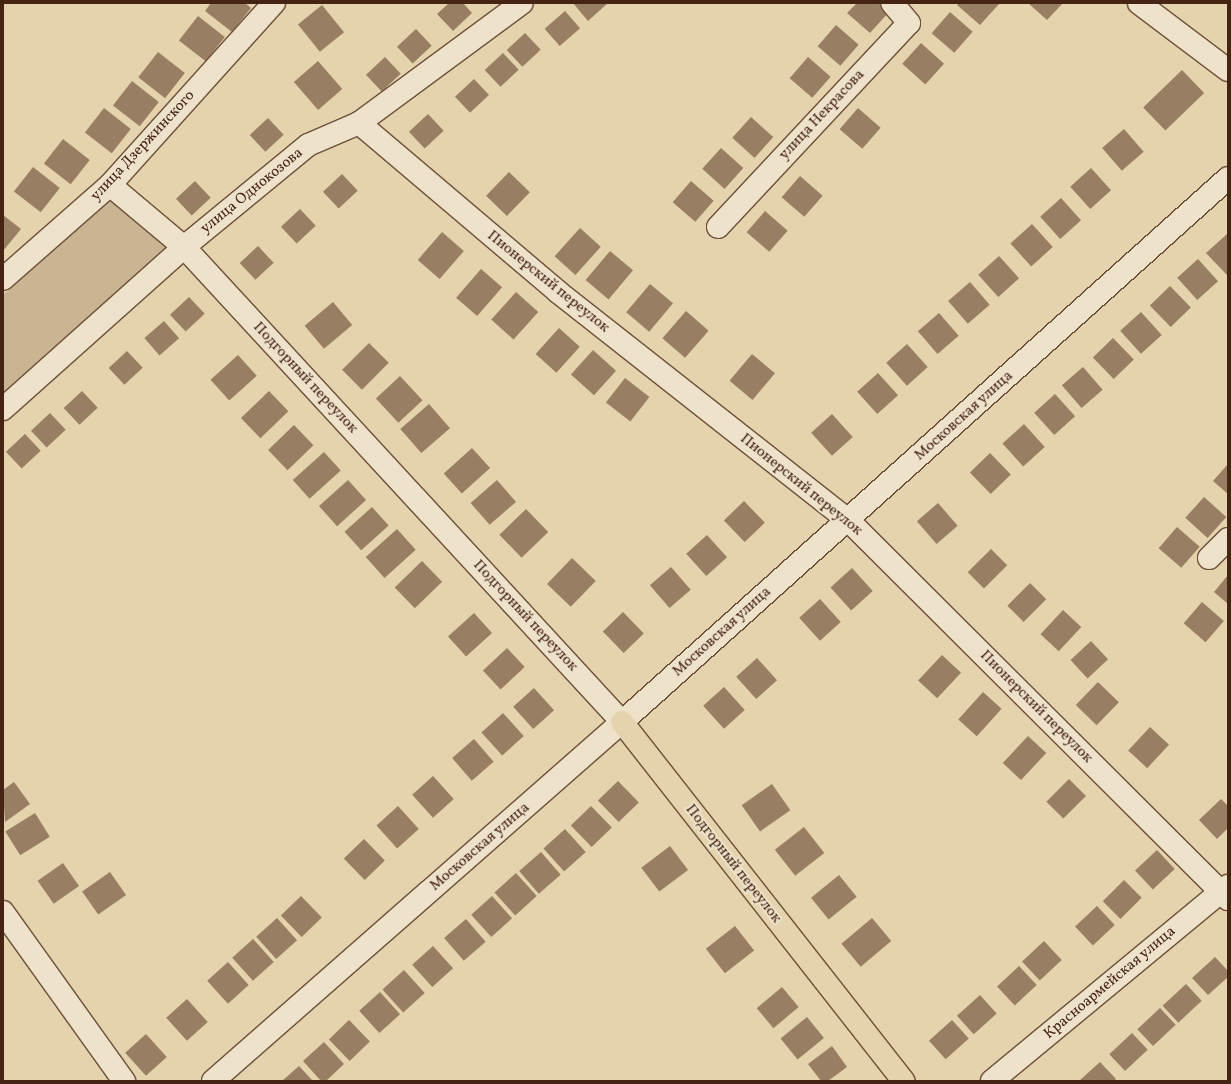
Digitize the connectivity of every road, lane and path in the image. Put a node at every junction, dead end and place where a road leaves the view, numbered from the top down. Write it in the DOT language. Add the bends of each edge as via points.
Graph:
graph roads {
  1 [pos="274,3"];
  2 [pos="522,3"];
  3 [pos="892,3"];
  4 [pos="1139,3"];
  5 [pos="1228,70"];
  6 [pos="359,123"];
  7 [pos="1228,178"];
  8 [pos="110,184"];
  9 [pos="718,227"];
  10 [pos="184,248"];
  11 [pos="3,280"];
  12 [pos="3,409"];
  13 [pos="848,520"];
  14 [pos="1228,539"];
  15 [pos="1209,558"];
  16 [pos="622,722"];
  17 [pos="1226,892"];
  18 [pos="3,912"];
  19 [pos="124,1081"];
  20 [pos="213,1081"];
  21 [pos="903,1081"];
  22 [pos="992,1081"];
  1 -- 8 [label="street, улица Дзержинского"];
  2 -- 6 [label="street, улица Однокозова"];
  3 -- 9 [label="street, улица Некрасова" via="909,23"];
  4 -- 5 [label="street"];
  6 -- 10 [label="street, улица Однокозова" via="308,145"];
  6 -- 13 [label="street, Пионерский переулок" via="558,292"];
  7 -- 13 [label="street, Московская улица"];
  8 -- 10 [label="street, Подгорный переулок"];
  8 -- 11 [label="street, улица Дзержинского"];
  10 -- 12 [label="street, улица Однокозова"];
  10 -- 16 [label="street, Подгорный переулок"];
  13 -- 16 [label="street, Московская улица"];
  13 -- 17 [label="street, Пионерский переулок"];
  14 -- 15 [label="street"];
  16 -- 20 [label="street, Московская улица"];
  16 -- 21 [label="main road, Подгорный переулок"];
  17 -- 22 [label="street, Красноармейская улица"];
  18 -- 19 [label="street"];
}
